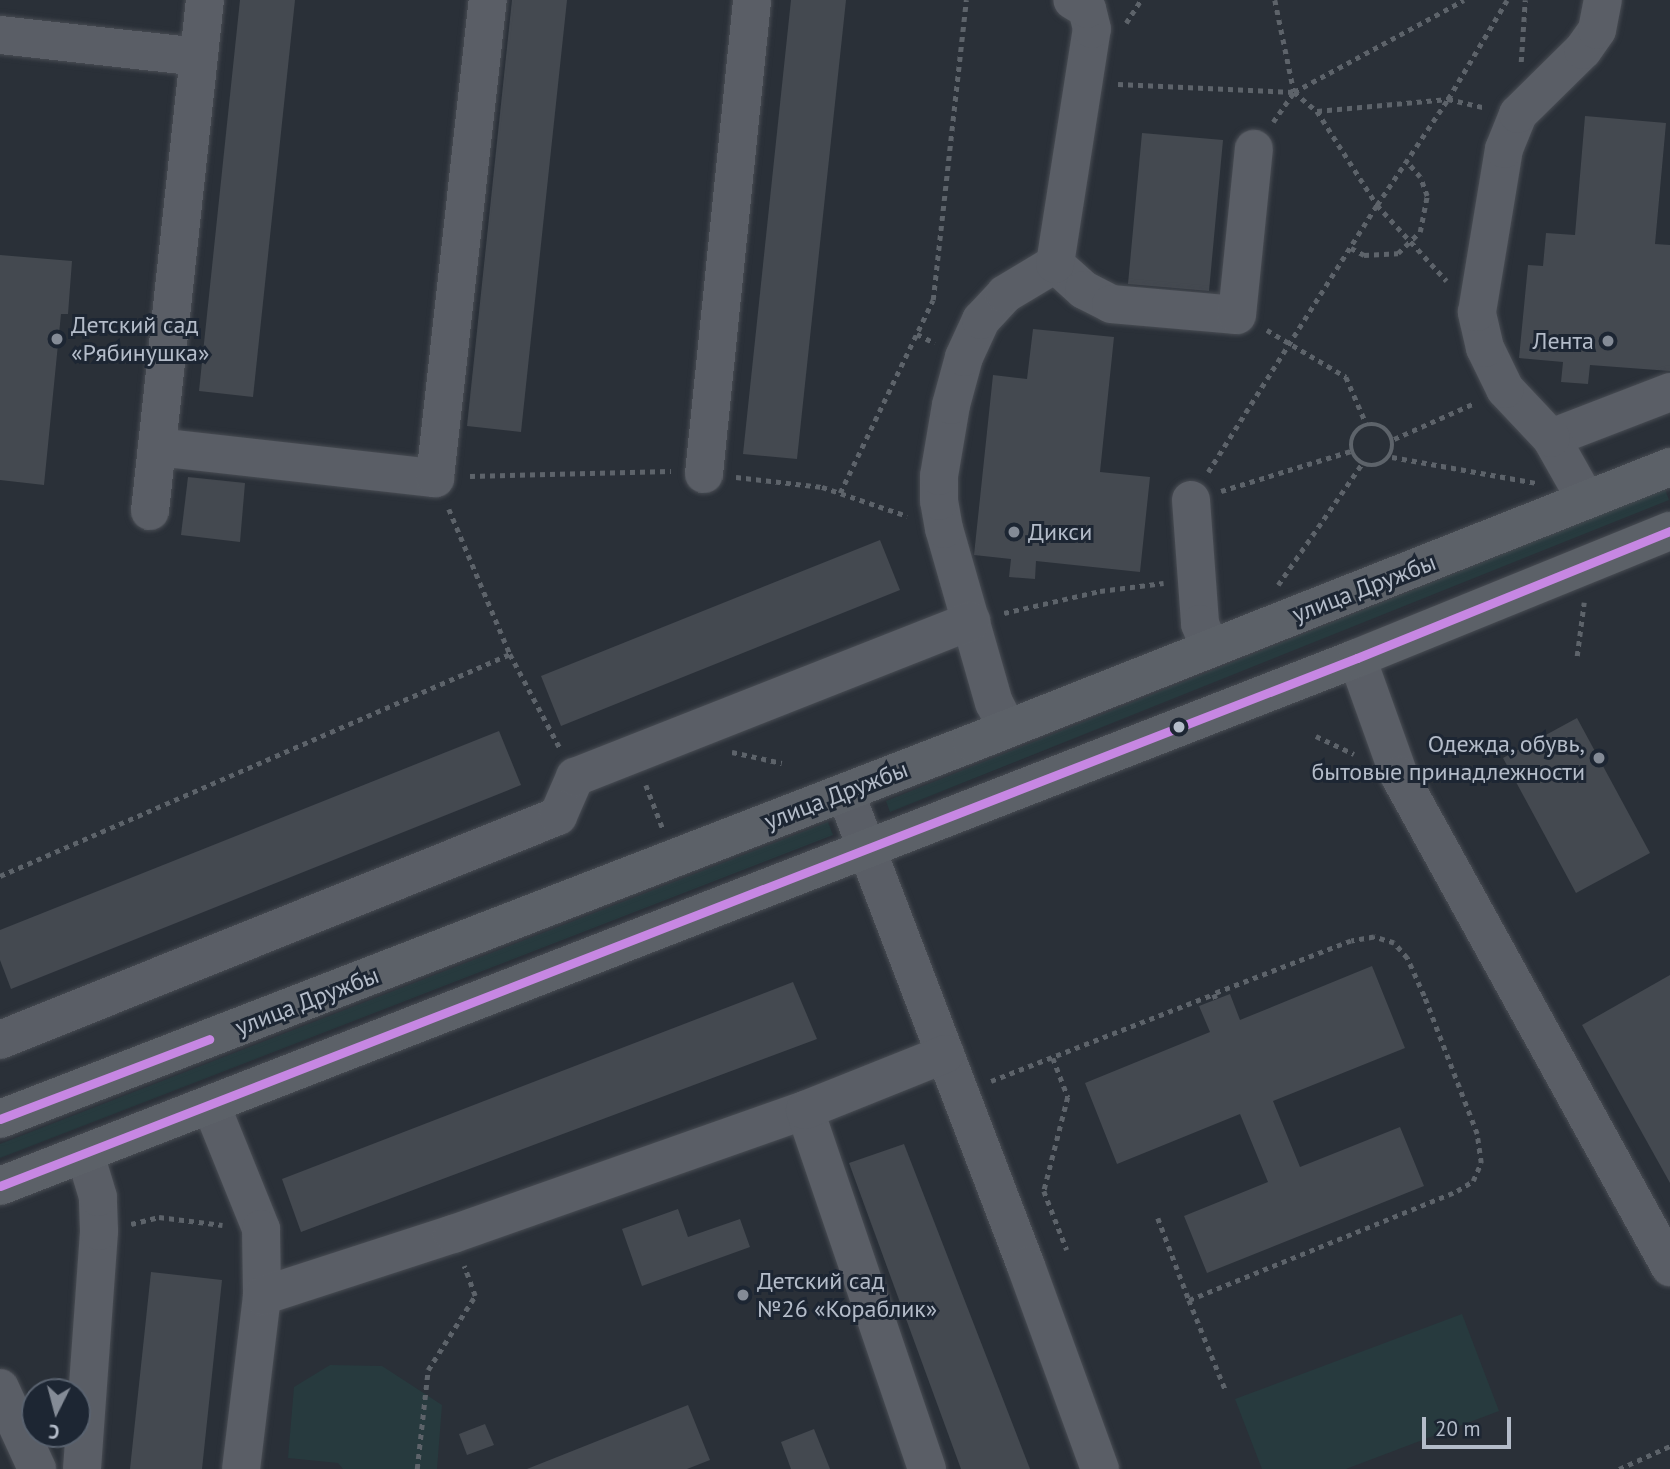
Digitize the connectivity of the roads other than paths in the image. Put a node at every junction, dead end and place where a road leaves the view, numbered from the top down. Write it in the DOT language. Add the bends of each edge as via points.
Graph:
graph roads {
  1 [pos="205,0"];
  2 [pos="488,0"];
  3 [pos="752,0"];
  4 [pos="1072,0"];
  5 [pos="1604,0"];
  6 [pos="0,34"];
  7 [pos="198,57"];
  8 [pos="1254,149"];
  9 [pos="1055,264"];
  10 [pos="1670,392"];
  11 [pos="1551,438"];
  12 [pos="157,447"];
  13 [pos="1670,467"];
  14 [pos="704,474"];
  15 [pos="1191,500"];
  16 [pos="1586,500"];
  17 [pos="150,511"];
  18 [pos="1670,531"];
  19 [pos="971,621"];
  20 [pos="1210,648"];
  21 [pos="1357,658"];
  22 [pos="1007,728"];
  23 [pos="845,792"];
  24 [pos="867,849"];
  25 [pos="0,1040"];
  26 [pos="945,1054"];
  27 [pos="211,1105"];
  28 [pos="804,1110"];
  29 [pos="0,1119"];
  30 [pos="85,1154"];
  31 [pos="0,1186"];
  32 [pos="1670,1266"];
  33 [pos="262,1296"];
  34 [pos="3,1404"];
  35 [pos="37,1469"];
  36 [pos="82,1469"];
  37 [pos="241,1469"];
  38 [pos="927,1469"];
  39 [pos="1100,1469"];
  1 -- 7 [label="lane"];
  2 -- 12 [label="lane" via="435,478"];
  3 -- 14 [label="lane"];
  4 -- 9 [label="lane" via="1087,9 1092,29"];
  5 -- 11 [label="lane" via="1597,30 1583,50 1518,114 1504,149 1477,312 1485,348 1504,389"];
  6 -- 7 [label="lane"];
  7 -- 12 [label="lane"];
  8 -- 9 [label="lane" via="1237,315 1111,304 1084,290"];
  9 -- 19 [label="lane" via="1005,293 981,320 951,405 939,501"];
  10 -- 11 [label="lane"];
  11 -- 16 [label="lane"];
  12 -- 17 [label="lane"];
  13 -- 16 [label="main road, улица Дружбы"];
  15 -- 20 [label="lane" via="1200,624"];
  16 -- 20 [label="main road, улица Дружбы"];
  18 -- 21 [label="main road"];
  19 -- 22 [label="lane" via="994,703"];
  19 -- 25 [label="lane" via="575,777 558,816"];
  20 -- 22 [label="main road, улица Дружбы"];
  21 -- 24 [label="main road"];
  21 -- 32 [label="lane" via="1399,775"];
  22 -- 23 [label="main road, улица Дружбы"];
  23 -- 24 [label="lane"];
  23 -- 29 [label="main road, улица Дружбы"];
  24 -- 26 [label="lane"];
  24 -- 27 [label="main road"];
  26 -- 28 [label="lane"];
  26 -- 39 [label="lane"];
  27 -- 30 [label="main road"];
  27 -- 33 [label="lane" via="261,1229"];
  28 -- 33 [label="lane"];
  28 -- 38 [label="lane"];
  30 -- 31 [label="main road"];
  30 -- 36 [label="lane" via="98,1197 99,1231"];
  33 -- 37 [label="lane"];
  34 -- 35 [label="lane"];
}
